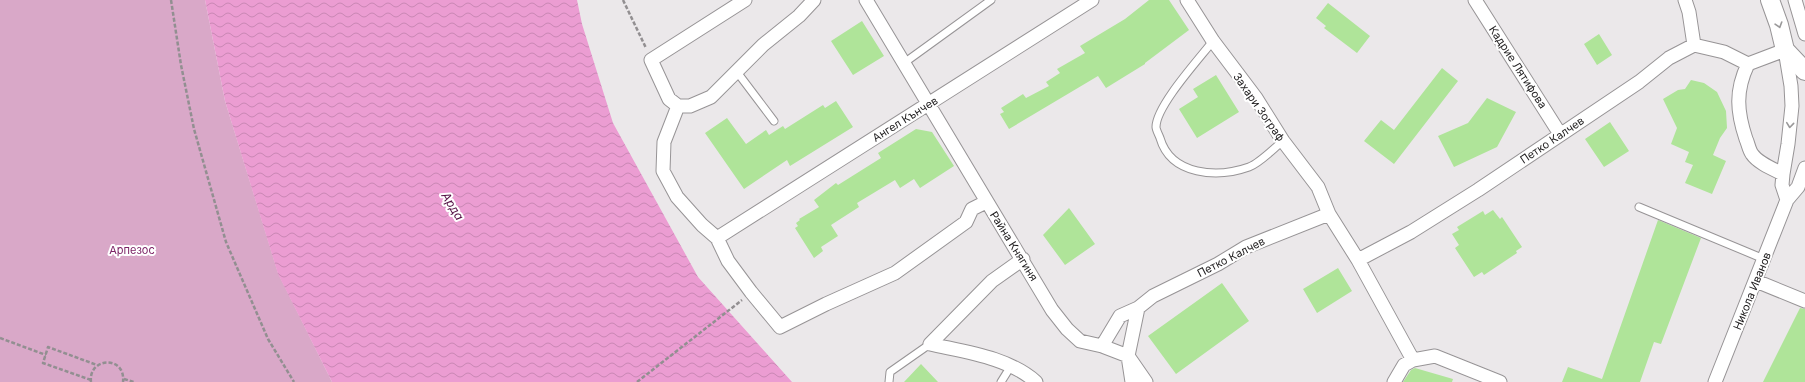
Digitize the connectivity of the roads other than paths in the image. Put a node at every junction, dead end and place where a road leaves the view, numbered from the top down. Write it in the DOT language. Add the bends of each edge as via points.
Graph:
graph roads {
  1 [pos="745,0"];
  2 [pos="814,0"];
  3 [pos="866,0"];
  4 [pos="991,0"];
  5 [pos="1092,0"];
  6 [pos="1187,0"];
  7 [pos="1475,0"];
  8 [pos="1685,0"];
  9 [pos="1770,0"];
  10 [pos="1795,0"];
  11 [pos="1805,34"];
  12 [pos="1213,41"];
  13 [pos="1694,45"];
  14 [pos="1785,50"];
  15 [pos="904,63"];
  16 [pos="1748,64"];
  17 [pos="1805,71"];
  18 [pos="737,72"];
  19 [pos="1805,78"];
  20 [pos="1791,86"];
  21 [pos="929,104"];
  22 [pos="678,106"];
  23 [pos="774,121"];
  24 [pos="1560,134"];
  25 [pos="1283,141"];
  26 [pos="1805,168"];
  27 [pos="1783,174"];
  28 [pos="1787,200"];
  29 [pos="986,202"];
  30 [pos="1638,207"];
  31 [pos="1329,214"];
  32 [pos="717,238"];
  33 [pos="1023,259"];
  34 [pos="1358,260"];
  35 [pos="1764,260"];
  36 [pos="1756,281"];
  37 [pos="1805,301"];
  38 [pos="1138,308"];
  39 [pos="930,344"];
  40 [pos="1102,346"];
  41 [pos="1128,356"];
  42 [pos="1413,360"];
  43 [pos="1011,366"];
  44 [pos="889,382"];
  45 [pos="1001,382"];
  46 [pos="1036,382"];
  47 [pos="1132,382"];
  48 [pos="1146,382"];
  49 [pos="1394,382"];
  50 [pos="1500,382"];
  51 [pos="1715,382"];
  1 -- 22 [label="street" via="651,60 669,99"];
  2 -- 18 [label="street"];
  3 -- 15 [label="street, Райна Княгиня"];
  4 -- 15 [label="lane"];
  5 -- 21 [label="street, Ангел Кънчев"];
  6 -- 12 [label="street, Захари Зограф"];
  7 -- 24 [label="street, Кадрие Лятифова"];
  8 -- 13 [label="street"];
  9 -- 14 [label="main road, one-way"];
  10 -- 11 [label="street"];
  12 -- 25 [label="street, Захари Зограф" via="1256,98"];
  12 -- 25 [label="lane" via="1163,105 1156,126 1166,153 1171,159 1194,171 1223,173 1251,166"];
  13 -- 16 [label="street" via="1724,52"];
  13 -- 24 [label="street, Петко Калчев" via="1669,58 1639,82"];
  14 -- 16 [label="street"];
  14 -- 17 [label="main road"];
  14 -- 20 [label="street"];
  15 -- 21 [label="street, Райна Княгиня"];
  16 -- 27 [label="street" via="1740,80 1738,102 1742,126 1752,154"];
  18 -- 22 [label="street" via="711,97 690,106"];
  18 -- 23 [label="lane"];
  19 -- 20 [label="street"];
  20 -- 27 [label="street, one-way" via="1792,106"];
  21 -- 29 [label="street, Райна Княгиня"];
  21 -- 32 [label="street, Ангел Кънчев"];
  22 -- 32 [label="street" via="664,142 663,171 677,197"];
  24 -- 34 [label="street, Петко Калчев" via="1411,232"];
  25 -- 31 [label="street, Захари Зограф" via="1318,187"];
  26 -- 28 [label="street, Никола Иванов" via="1798,187"];
  27 -- 28 [label="street" via="1782,185"];
  28 -- 35 [label="street, Никола Иванов"];
  29 -- 32 [label="street" via="972,209 966,222 896,273 780,327 728,261"];
  29 -- 33 [label="street, Райна Княгиня"];
  30 -- 35 [label="lane"];
  31 -- 34 [label="street, Захари Зограф"];
  31 -- 38 [label="street, Петко Калчев" via="1246,247 1153,296"];
  33 -- 39 [label="street" via="992,281"];
  33 -- 40 [label="street, Райна Княгиня" via="1052,310 1067,329 1080,341"];
  34 -- 42 [label="street, Захари Зограф"];
  35 -- 36 [label="street, Никола Иванов"];
  36 -- 37 [label="street"];
  36 -- 51 [label="street, Никола Иванов"];
  38 -- 40 [label="street, Петко Калчев" via="1120,316"];
  38 -- 41 [label="street"];
  39 -- 43 [label="street"];
  39 -- 44 [label="lane" via="890,372"];
  40 -- 41 [label="street, Райна Княгиня"];
  41 -- 47 [label="street"];
  41 -- 48 [label="street"];
  42 -- 49 [label="street" via="1404,365"];
  42 -- 50 [label="street" via="1435,356"];
  43 -- 45 [label="lane"];
  43 -- 46 [label="street"];
}
